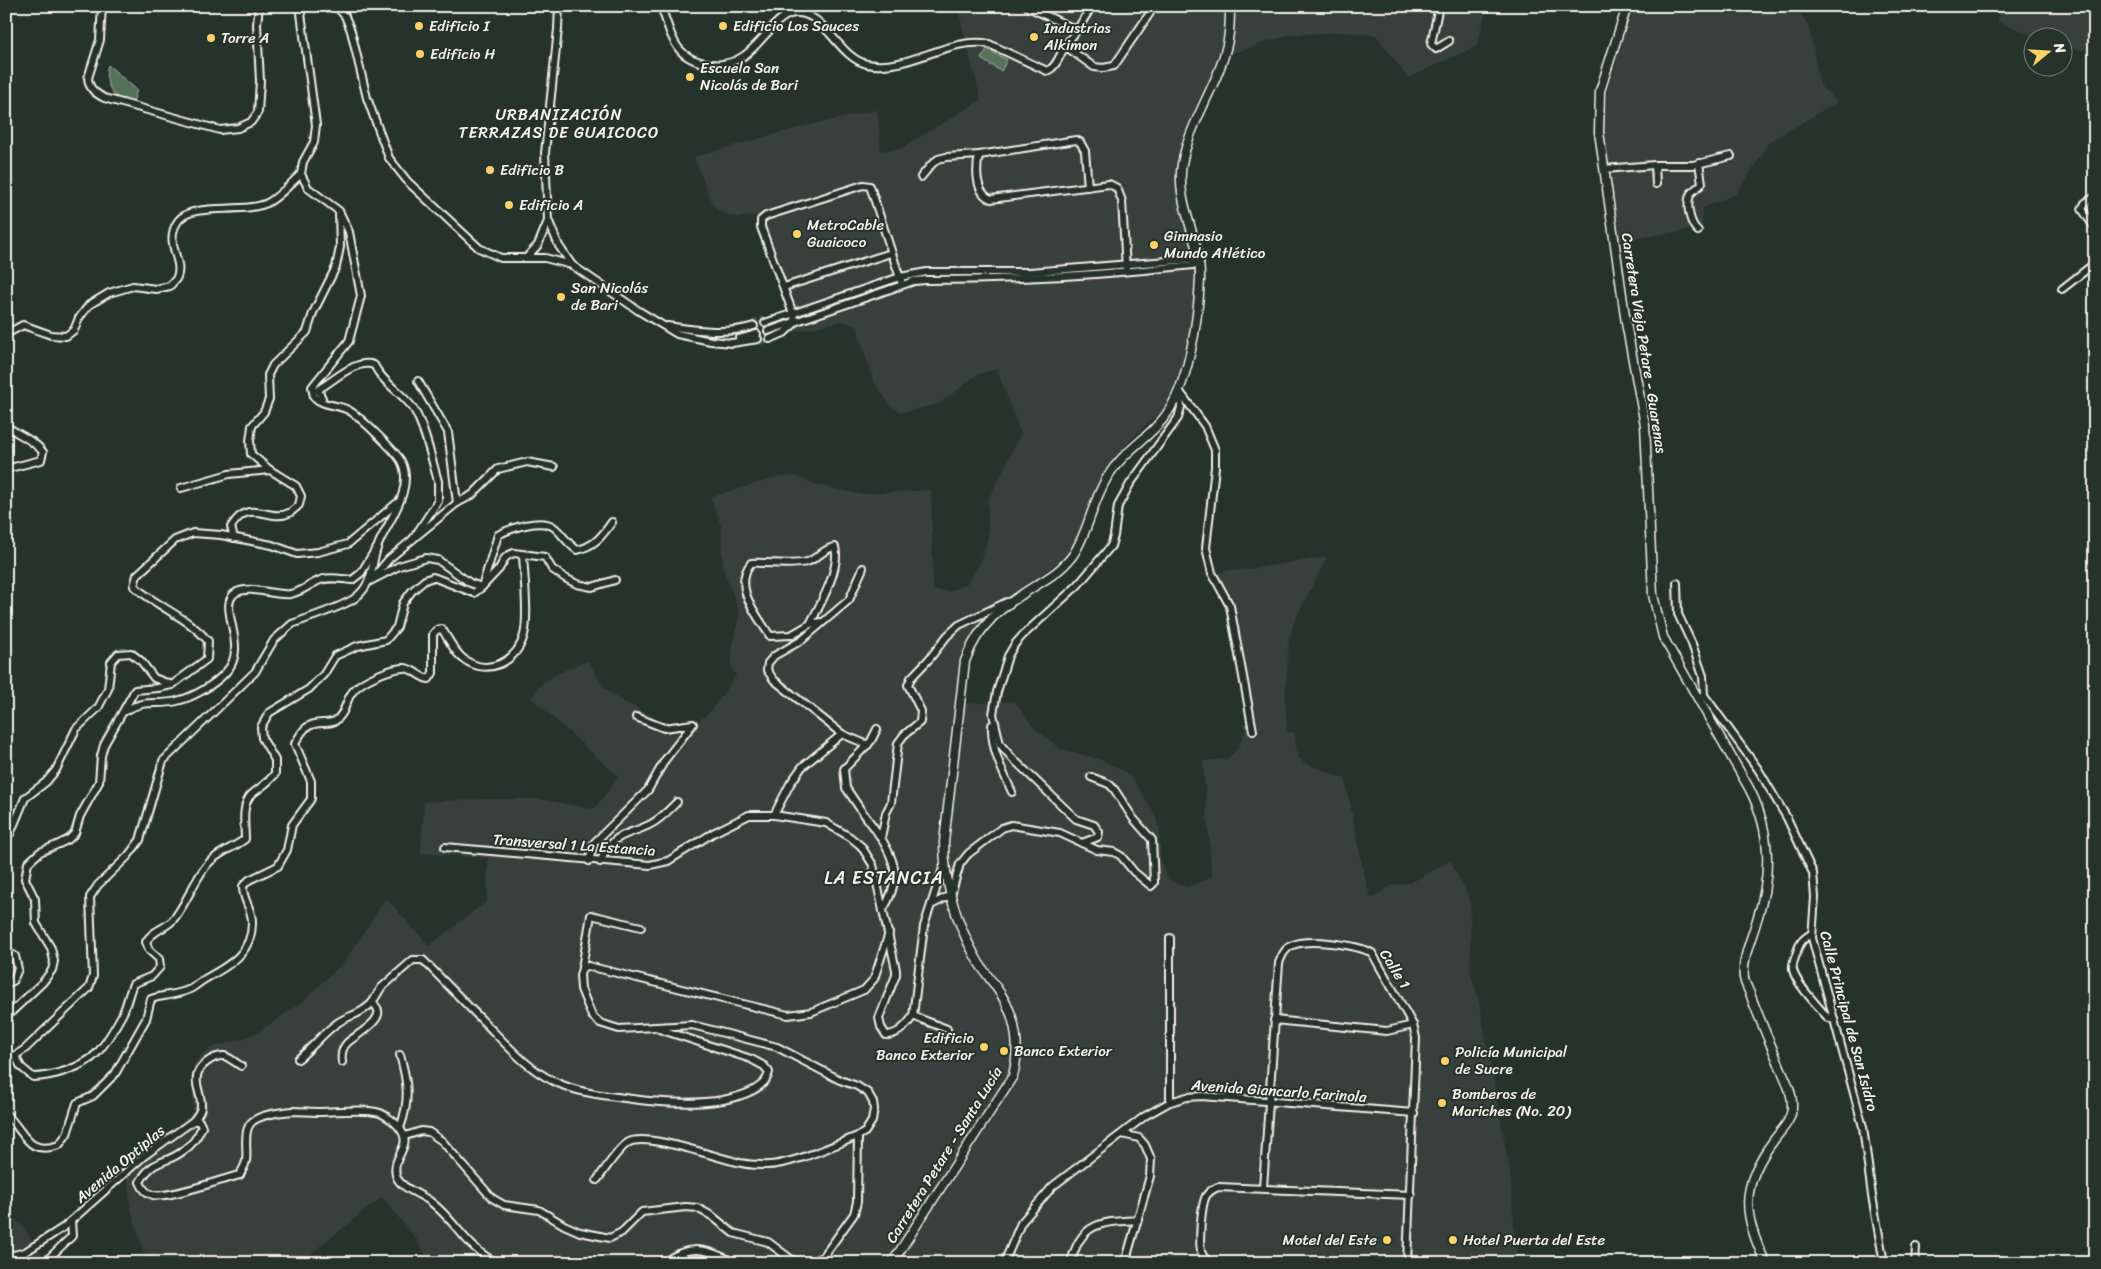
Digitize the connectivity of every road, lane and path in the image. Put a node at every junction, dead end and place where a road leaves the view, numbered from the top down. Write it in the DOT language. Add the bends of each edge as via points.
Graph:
graph roads {
  1 [pos="102,6"];
  2 [pos="259,6"];
  3 [pos="300,6"];
  4 [pos="336,6"];
  5 [pos="559,6"];
  6 [pos="661,6"];
  7 [pos="1092,6"];
  8 [pos="1230,6"];
  9 [pos="1439,6"];
  10 [pos="1627,6"];
  11 [pos="1028,7"];
  12 [pos="1150,13"];
  13 [pos="1077,30"];
  14 [pos="1449,41"];
  15 [pos="1065,46"];
  16 [pos="979,155"];
  17 [pos="1731,156"];
  18 [pos="1698,164"];
  19 [pos="1655,165"];
  20 [pos="1604,169"];
  21 [pos="301,174"];
  22 [pos="922,177"];
  23 [pos="1656,184"];
  24 [pos="1088,187"];
  25 [pos="2095,198"];
  26 [pos="339,211"];
  27 [pos="548,221"];
  28 [pos="2095,228"];
  29 [pos="1698,231"];
  30 [pos="891,253"];
  31 [pos="527,257"];
  32 [pos="1200,261"];
  33 [pos="2095,263"];
  34 [pos="572,265"];
  35 [pos="1126,265"];
  36 [pos="1126,273"];
  37 [pos="900,277"];
  38 [pos="903,285"];
  39 [pos="784,287"];
  40 [pos="2062,289"];
  41 [pos="794,315"];
  42 [pos="765,321"];
  43 [pos="792,323"];
  44 [pos="754,324"];
  45 [pos="664,326"];
  46 [pos="6,334"];
  47 [pos="769,335"];
  48 [pos="758,338"];
  49 [pos="418,381"];
  50 [pos="1180,391"];
  51 [pos="322,398"];
  52 [pos="6,426"];
  53 [pos="554,467"];
  54 [pos="6,469"];
  55 [pos="270,470"];
  56 [pos="181,488"];
  57 [pos="398,502"];
  58 [pos="457,503"];
  59 [pos="612,522"];
  60 [pos="234,538"];
  61 [pos="413,538"];
  62 [pos="378,544"];
  63 [pos="523,555"];
  64 [pos="863,568"];
  65 [pos="370,580"];
  66 [pos="615,580"];
  67 [pos="1677,584"];
  68 [pos="482,588"];
  69 [pos="1013,600"];
  70 [pos="822,622"];
  71 [pos="810,624"];
  72 [pos="172,685"];
  73 [pos="1701,697"];
  74 [pos="124,711"];
  75 [pos="993,714"];
  76 [pos="636,717"];
  77 [pos="877,729"];
  78 [pos="1253,731"];
  79 [pos="842,734"];
  80 [pos="868,745"];
  81 [pos="1091,776"];
  82 [pos="1012,792"];
  83 [pos="677,802"];
  84 [pos="774,815"];
  85 [pos="10,834"];
  86 [pos="881,838"];
  87 [pos="1082,843"];
  88 [pos="445,848"];
  89 [pos="589,860"];
  90 [pos="600,862"];
  91 [pos="944,865"];
  92 [pos="951,895"];
  93 [pos="931,906"];
  94 [pos="884,910"];
  95 [pos="641,927"];
  96 [pos="889,933"];
  97 [pos="1812,934"];
  98 [pos="1170,938"];
  99 [pos="6,951"];
  100 [pos="582,968"];
  101 [pos="6,984"];
  102 [pos="372,1003"];
  103 [pos="913,1016"];
  104 [pos="6,1017"];
  105 [pos="1834,1019"];
  106 [pos="1274,1020"];
  107 [pos="1413,1025"];
  108 [pos="655,1027"];
  109 [pos="947,1029"];
  110 [pos="6,1054"];
  111 [pos="15,1056"];
  112 [pos="400,1056"];
  113 [pos="298,1059"];
  114 [pos="342,1062"];
  115 [pos="241,1066"];
  116 [pos="1170,1102"];
  117 [pos="1268,1102"];
  118 [pos="1414,1113"];
  119 [pos="6,1114"];
  120 [pos="193,1122"];
  121 [pos="400,1128"];
  122 [pos="1122,1134"];
  123 [pos="405,1136"];
  124 [pos="858,1136"];
  125 [pos="597,1180"];
  126 [pos="1263,1188"];
  127 [pos="1411,1196"];
  128 [pos="71,1220"];
  129 [pos="1138,1220"];
  130 [pos="1916,1247"];
  131 [pos="6,1252"];
  132 [pos="44,1263"];
  133 [pos="497,1263"];
  134 [pos="664,1263"];
  135 [pos="736,1263"];
  136 [pos="802,1263"];
  137 [pos="807,1263"];
  138 [pos="892,1263"];
  139 [pos="1004,1263"];
  140 [pos="1071,1263"];
  141 [pos="1125,1263"];
  142 [pos="1210,1263"];
  143 [pos="1407,1263"];
  144 [pos="1766,1263"];
  145 [pos="1884,1263"];
  146 [pos="1915,1263"];
  1 -- 2 [label="street" via="100,40 88,78 94,92 104,98 191,123 227,130 251,122 258,112"];
  3 -- 21 [label="street" via="316,125 314,142 300,168"];
  4 -- 31 [label="street" via="352,31 369,105 392,163 478,248 501,258"];
  5 -- 27 [label="street" via="546,153"];
  6 -- 15 [label="street" via="677,47 686,57 700,64 733,62 755,48 787,15 800,13 820,24 850,56 871,64 894,64 979,42 1047,71 1055,65"];
  7 -- 13 [label="street"];
  8 -- 32 [label="main road, Carretera Petare - Santa Lucía" via="1224,54 1188,141 1181,172 1184,201"];
  9 -- 14 [label="street" via="1431,44 1436,49"];
  10 -- 20 [label="main road, Carretera Vieja Petare - Guarenas" via="1600,95 1599,132"];
  11 -- 13 [label="street"];
  12 -- 15 [label="street" via="1114,66 1094,67"];
  13 -- 15 [label="street"];
  16 -- 22 [label="street" via="938,159"];
  16 -- 24 [label="street" via="979,185 991,199"];
  16 -- 24 [label="street" via="1076,140 1085,151"];
  17 -- 18 [label="street"];
  18 -- 19 [label="street"];
  18 -- 29 [label="street" via="1702,184 1690,194 1689,201 1690,216"];
  19 -- 20 [label="street"];
  19 -- 23 [label="street"];
  20 -- 73 [label="main road, Carretera Vieja Petare - Guarenas" via="1626,323 1645,425 1651,574 1656,612 1663,637"];
  21 -- 26 [label="street" via="308,188"];
  21 -- 46 [label="street" via="269,202 247,209 190,212 178,220 172,234 177,277 170,286 156,289 133,286 109,294 89,306 74,330 66,336 51,335 23,324"];
  24 -- 35 [label="street" via="1109,184 1120,194"];
  25 -- 28 [label="street" via="2085,203 2082,209"];
  26 -- 55 [label="street" via="340,247 336,267 307,332 268,375 269,398 264,412 252,426 252,454"];
  26 -- 57 [label="street" via="349,232 361,296 349,341 312,387 314,397 327,405 346,409 361,419 401,462 405,481"];
  27 -- 31 [label="street" via="538,245"];
  27 -- 34 [label="street"];
  30 -- 37 [label="street"];
  30 -- 39 [label="street"];
  30 -- 39 [label="street" via="870,186 863,184 761,220"];
  31 -- 34 [label="street"];
  32 -- 35 [label="street"];
  32 -- 36 [label="street" via="1193,265"];
  32 -- 50 [label="main road, Carretera Petare - Santa Lucía" via="1194,330"];
  33 -- 40 [label="street"];
  34 -- 45 [label="street"];
  35 -- 36 [label="street"];
  35 -- 37 [label="street" via="1030,272 927,272"];
  36 -- 38 [label="street" via="926,280"];
  37 -- 38 [label="street"];
  37 -- 41 [label="street"];
  38 -- 43 [label="street"];
  39 -- 41 [label="street"];
  41 -- 42 [label="street"];
  41 -- 43 [label="street"];
  43 -- 47 [label="street" via="784,333"];
  44 -- 45 [label="street" via="732,330 703,331"];
  45 -- 48 [label="street" via="677,334 711,342 734,343"];
  49 -- 58 [label="street" via="448,432"];
  50 -- 69 [label="main road, Carretera Petare - Santa Lucía" via="1163,419 1122,457 1108,475 1072,558 1061,569"];
  50 -- 75 [label="street" via="1178,418 1118,506 1111,546 1078,585 1015,644 1008,656"];
  50 -- 78 [label="street" via="1205,426 1215,450 1206,548 1212,573 1230,606"];
  51 -- 61 [label="street" via="318,390 357,365 367,363 374,365 379,375 412,407 439,489 438,501"];
  52 -- 54 [label="street" via="36,444 43,452 41,460"];
  53 -- 58 [label="street" via="527,462 498,469 472,495"];
  55 -- 56 [label="street" via="229,474"];
  55 -- 60 [label="street" via="296,486 301,496 299,506 288,514 250,511 237,518 232,527"];
  57 -- 60 [label="street" via="348,544 318,552 297,554 272,545"];
  57 -- 62 [label="street"];
  58 -- 61 [label="street"];
  59 -- 68 [label="street" via="599,540 577,550 554,527 544,523 514,527 498,535"];
  60 -- 72 [label="street" via="193,533 175,540 137,575 134,586 197,628 208,641 207,659"];
  61 -- 65 [label="street"];
  62 -- 65 [label="street"];
  62 -- 74 [label="street" via="361,573 352,580 319,580 302,591 289,594 245,589 237,592 228,606 236,654 227,672 201,692 176,701 136,704"];
  63 -- 66 [label="street" via="545,557 552,569 577,584 592,587"];
  63 -- 68 [label="street" via="514,553 505,558"];
  63 -- 119 [label="street" via="524,635 513,656 499,665 479,668 463,659 442,629 437,630 433,634 433,673 429,678 406,668 376,676 354,689 342,716 332,723 306,726 299,735 295,744 310,781 311,799 292,825 278,866 243,886 252,922 249,940 233,964 189,990 151,999 146,1019 115,1074 93,1096 77,1103 67,1134 59,1145 41,1149 32,1145"];
  64 -- 70 [label="street" via="849,600"];
  65 -- 68 [label="street" via="426,558 438,560"];
  65 -- 111 [label="street" via="354,599 282,630 255,672 163,761 140,840 90,897 93,976 89,988"];
  67 -- 73 [label="street" via="1678,614 1703,676"];
  68 -- 111 [label="street" via="474,593 433,577 425,580 403,603 397,627 386,640 357,646 335,656 309,689 269,712 260,727 262,738 275,760 275,774 266,786 250,796 246,806 245,839 206,866 173,920 150,936 146,942 148,950 159,959 160,967 152,976 133,984 124,1011 97,1053 77,1066 46,1077 32,1077"];
  69 -- 86 [label="street" via="960,625 911,678 908,685 920,711 920,722 898,743 891,802"];
  69 -- 91 [label="main road, Carretera Petare - Santa Lucía" via="984,626 972,642 965,661"];
  70 -- 71 [label="street"];
  70 -- 79 [label="street" via="802,640 774,656 768,663 768,670 774,680"];
  71 -- 71 [label="street" via="791,635 770,636 748,600 744,586 744,572 751,564 800,563 835,547 837,554 833,573"];
  72 -- 74 [label="street" via="135,690"];
  72 -- 85 [label="street" via="154,678 131,653 118,654 111,662 108,688 98,708 76,729 56,770 25,798"];
  73 -- 97 [label="street, Calle Principal de San Isidro" via="1758,769 1800,845 1815,882"];
  73 -- 144 [label="main road, Carretera Vieja Petare - Guarenas" via="1756,801 1765,829 1768,873 1765,894 1747,950 1744,979 1786,1080 1792,1104 1788,1122 1759,1162 1750,1188 1750,1223"];
  74 -- 104 [label="street" via="104,745 99,782 80,816 75,833 40,852 28,863 25,879 35,899 36,923 51,948 54,961 43,982"];
  75 -- 82 [label="street" via="995,751"];
  75 -- 87 [label="street" via="1000,744 1012,758 1076,819 1094,825 1099,832 1098,837"];
  76 -- 89 [label="street" via="664,728 693,724 665,760 648,790 594,843"];
  77 -- 80 [label="street"];
  79 -- 80 [label="street"];
  79 -- 84 [label="street" via="802,767"];
  80 -- 86 [label="street" via="844,769 844,782"];
  81 -- 87 [label="street" via="1114,789 1152,840 1154,883 1151,886 1114,852 1097,850"];
  83 -- 90 [label="street" via="650,824 614,840"];
  84 -- 90 [label="street, Transversal 1 La Estancia" via="749,815 734,821 663,864"];
  84 -- 94 [label="street, Transversal 1 La Estancia" via="826,823 861,846 873,865"];
  86 -- 94 [label="street" via="892,856 896,875 892,896"];
  87 -- 92 [label="street" via="1060,833 1011,825 1002,828 960,864"];
  88 -- 89 [label="street, Transversal 1 La Estancia"];
  89 -- 90 [label="street, Transversal 1 La Estancia"];
  91 -- 92 [label="main road, Carretera Petare - Santa Lucía"];
  91 -- 93 [label="street"];
  92 -- 93 [label="street"];
  92 -- 138 [label="main road, Carretera Petare - Santa Lucía" via="955,913 976,959 1012,1013 1016,1062 1013,1076"];
  93 -- 103 [label="street" via="924,926"];
  94 -- 96 [label="street, Transversal 1 La Estancia"];
  95 -- 100 [label="street" via="591,915"];
  96 -- 100 [label="street" via="874,979 864,990 802,1014 788,1015 588,966"];
  96 -- 103 [label="street, Transversal 1 La Estancia" via="896,975 879,1018 881,1027 886,1035 890,1035 908,1024"];
  97 -- 105 [label="street, Calle Principal de San Isidro"];
  97 -- 105 [label="street" via="1799,944 1794,971 1828,1018"];
  98 -- 116 [label="street"];
  99 -- 101 [label="street" via="15,956 18,969 13,981"];
  100 -- 108 [label="street" via="581,989 592,1016 600,1024 619,1029"];
  102 -- 108 [label="street" via="381,988 407,965 413,960 423,960 523,1062 544,1077 565,1086 590,1093 662,1103 706,1103 732,1098 762,1085 768,1079 769,1072 764,1066 751,1059"];
  102 -- 113 [label="street" via="363,1013 336,1024"];
  102 -- 114 [label="street" via="378,1011 370,1028 346,1044 341,1054"];
  103 -- 109 [label="street"];
  105 -- 145 [label="street, Calle Principal de San Isidro" via="1864,1127"];
  106 -- 107 [label="street" via="1387,1031"];
  106 -- 107 [label="street, Calle 1" via="1279,962 1283,952 1293,945 1307,942 1363,948 1372,953"];
  106 -- 117 [label="street, Calle 1"];
  107 -- 118 [label="street, Calle 1" via="1416,1038"];
  108 -- 124 [label="street" via="692,1025 777,1047 857,1086 868,1094 874,1109 872,1121"];
  110 -- 111 [label="street"];
  112 -- 121 [label="street" via="408,1096 407,1111"];
  115 -- 120 [label="street" via="224,1056 214,1057 201,1067 197,1074 200,1112"];
  116 -- 117 [label="street, Avenida Giancarlo Farinola" via="1195,1096"];
  116 -- 122 [label="street, Avenida Giancarlo Farinola"];
  117 -- 118 [label="street, Avenida Giancarlo Farinola"];
  117 -- 126 [label="street, Calle 1"];
  118 -- 127 [label="street, Calle 1"];
  120 -- 121 [label="street, Avenida Optiplas" via="199,1122 202,1127 199,1135 183,1152 154,1164 144,1174 140,1182 144,1191 154,1196 172,1193 240,1175 246,1162 247,1130 252,1121 266,1116 293,1111 381,1113"];
  120 -- 128 [label="street, Avenida Optiplas" via="144,1156"];
  121 -- 123 [label="street, Avenida Optiplas"];
  122 -- 129 [label="street" via="1139,1138 1151,1159 1150,1176"];
  122 -- 139 [label="street, Avenida Giancarlo Farinola" via="1052,1186 1022,1223"];
  123 -- 133 [label="street" via="405,1144 395,1166 396,1177 405,1186 424,1195 446,1214 462,1237"];
  123 -- 136 [label="street" via="429,1132 442,1141 492,1198 504,1205 539,1210 580,1232 610,1238 622,1232 642,1212 697,1208 733,1233 768,1242 792,1260"];
  124 -- 125 [label="street" via="799,1158 765,1166 734,1162 660,1143 630,1141 622,1146"];
  124 -- 137 [label="street" via="854,1214 823,1257"];
  126 -- 127 [label="street"];
  126 -- 142 [label="street" via="1218,1187 1205,1197 1201,1251"];
  127 -- 143 [label="street, Calle 1"];
  128 -- 131 [label="street, Avenida Optiplas" via="25,1252 14,1255"];
  128 -- 132 [label="street" via="72,1236"];
  129 -- 140 [label="street" via="1118,1221 1086,1231 1078,1240"];
  129 -- 141 [label="street"];
  130 -- 146 [label="street"];
  134 -- 135 [label="street" via="687,1249 702,1250"];
}
